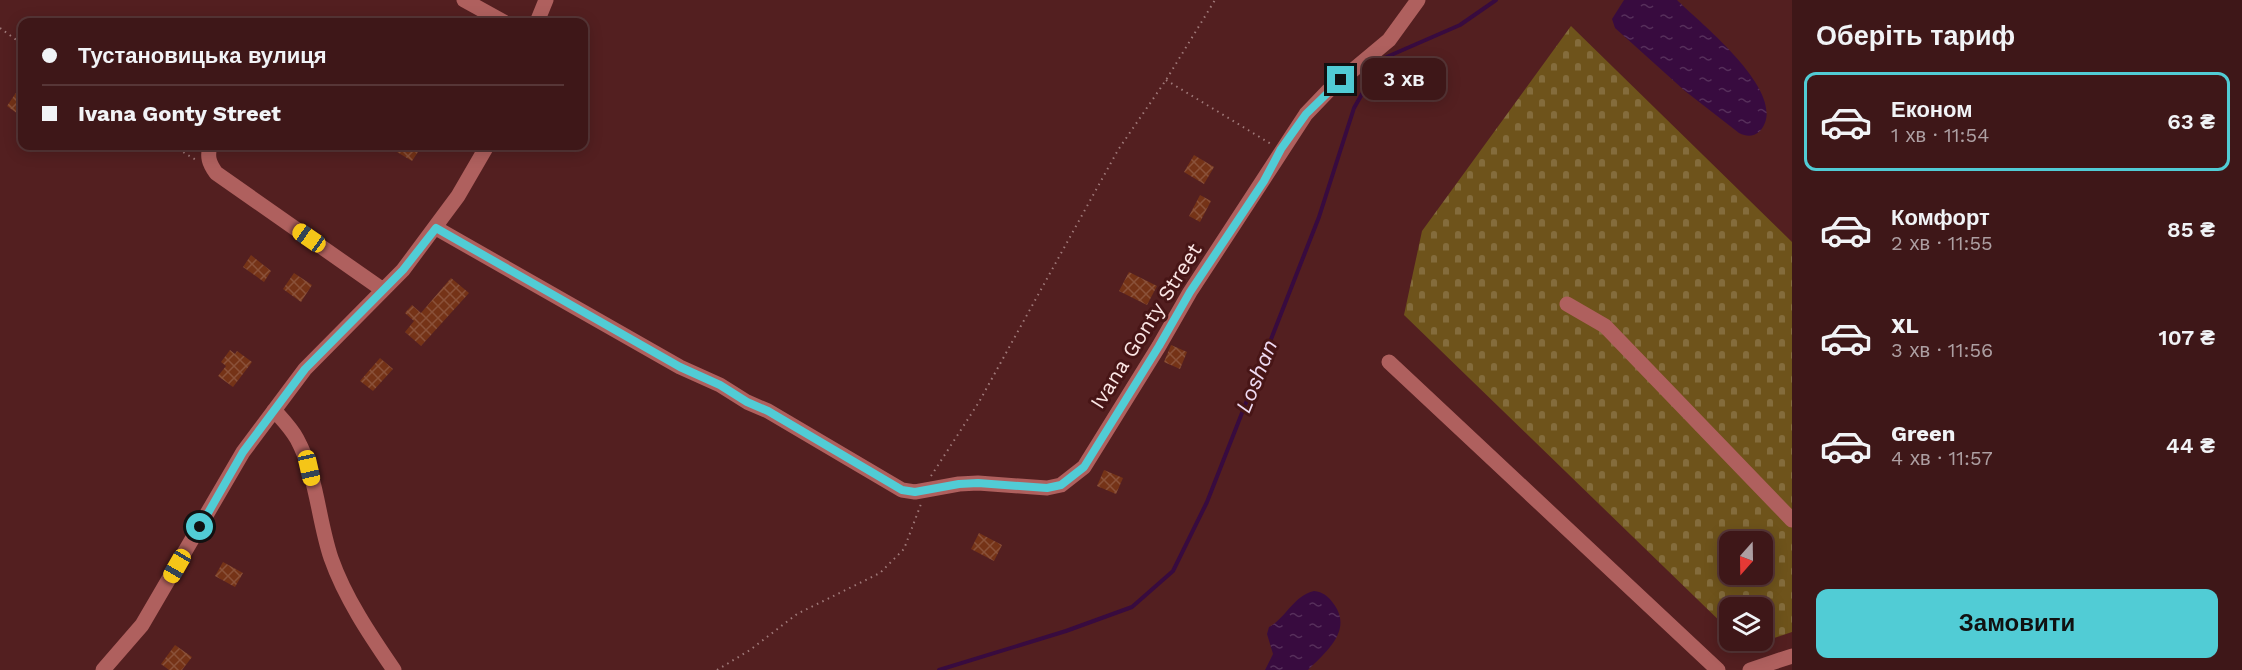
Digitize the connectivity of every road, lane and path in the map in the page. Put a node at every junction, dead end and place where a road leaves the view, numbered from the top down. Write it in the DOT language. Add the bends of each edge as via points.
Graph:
graph roads {
  1 [pos="464,0"];
  2 [pos="546,0"];
  3 [pos="1215,0"];
  4 [pos="1419,0"];
  5 [pos="497,18"];
  6 [pos="539,18"];
  7 [pos="0,28"];
  8 [pos="18,41"];
  9 [pos="1166,80"];
  10 [pos="1281,149"];
  11 [pos="209,150"];
  12 [pos="485,150"];
  13 [pos="436,228"];
  14 [pos="383,290"];
  15 [pos="1567,304"];
  16 [pos="1389,362"];
  17 [pos="274,410"];
  18 [pos="926,489"];
  19 [pos="1792,520"];
  20 [pos="1792,656"];
  21 [pos="1775,665"];
  22 [pos="103,670"];
  23 [pos="394,670"];
  24 [pos="717,670"];
  25 [pos="1718,670"];
  26 [pos="1750,670"];
  1 -- 5 [label="street"];
  2 -- 6 [label="street"];
  3 -- 9 [label="path"];
  4 -- 10 [label="street, Ivana Gonty Street" via="1389,40 1306,114"];
  7 -- 8 [label="path"];
  9 -- 10 [label="path"];
  9 -- 18 [label="path" via="1118,150 979,402 934,469"];
  10 -- 18 [label="street, Ivana Gonty Street" via="1084,467 1061,485 1047,488 978,483"];
  11 -- 14 [label="street" via="210,164 216,173"];
  12 -- 13 [label="street"];
  13 -- 14 [label="street"];
  13 -- 18 [label="street, Ivana Gonty Street" via="680,367 768,411 902,490"];
  14 -- 17 [label="street" via="305,369"];
  15 -- 19 [label="street" via="1605,326"];
  16 -- 25 [label="street"];
  17 -- 22 [label="street" via="243,452 142,626"];
  17 -- 23 [label="street" via="296,437 309,468 331,558 348,596"];
  18 -- 24 [label="path" via="904,549 888,567 797,614"];
  20 -- 21 [label="street"];
  21 -- 26 [label="street"];
}
